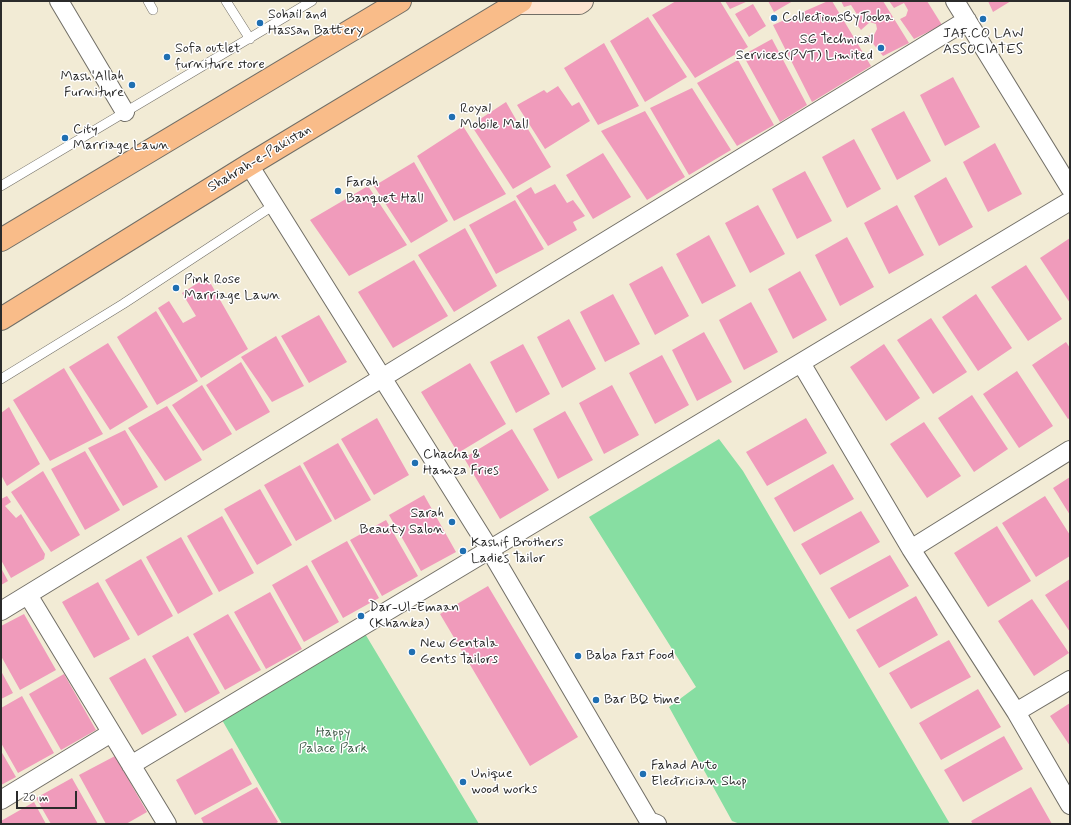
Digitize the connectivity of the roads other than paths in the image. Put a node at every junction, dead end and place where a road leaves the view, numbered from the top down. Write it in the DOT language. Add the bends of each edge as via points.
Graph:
graph roads {
  1 [pos="59,1"];
  2 [pos="148,1"];
  3 [pos="226,1"];
  4 [pos="312,1"];
  5 [pos="582,1"];
  6 [pos="955,1"];
  7 [pos="519,2"];
  8 [pos="389,4"];
  9 [pos="153,10"];
  10 [pos="967,20"];
  11 [pos="250,39"];
  12 [pos="125,112"];
  13 [pos="249,165"];
  14 [pos="1,186"];
  15 [pos="1070,188"];
  16 [pos="1070,201"];
  17 [pos="274,205"];
  18 [pos="1,240"];
  19 [pos="1,319"];
  20 [pos="801,364"];
  21 [pos="384,378"];
  22 [pos="1,379"];
  23 [pos="1070,450"];
  24 [pos="911,549"];
  25 [pos="490,550"];
  26 [pos="28,595"];
  27 [pos="1,611"];
  28 [pos="1070,680"];
  29 [pos="1016,712"];
  30 [pos="112,733"];
  31 [pos="131,765"];
  32 [pos="1,800"];
  33 [pos="1070,805"];
  34 [pos="650,823"];
  35 [pos="166,824"];
  1 -- 12 [label="street"];
  2 -- 9 [label="lane"];
  3 -- 11 [label="lane"];
  4 -- 11 [label="lane"];
  5 -- 7 [label="main road"];
  6 -- 10 [label="street"];
  7 -- 13 [label="highway, Shahrah-e-Pakistan"];
  8 -- 18 [label="highway"];
  10 -- 15 [label="street"];
  10 -- 21 [label="street"];
  11 -- 12 [label="lane"];
  12 -- 14 [label="lane"];
  13 -- 17 [label="street"];
  13 -- 19 [label="highway, Shahrah-e-Pakistan"];
  16 -- 20 [label="street"];
  17 -- 21 [label="street"];
  17 -- 22 [label="lane" via="123,304"];
  20 -- 24 [label="street"];
  20 -- 25 [label="street"];
  21 -- 25 [label="street"];
  21 -- 26 [label="street"];
  23 -- 24 [label="street"];
  24 -- 29 [label="street"];
  25 -- 31 [label="street"];
  25 -- 34 [label="street"];
  26 -- 27 [label="street"];
  26 -- 30 [label="street"];
  28 -- 29 [label="street"];
  29 -- 33 [label="street"];
  30 -- 31 [label="street"];
  30 -- 32 [label="street"];
  31 -- 35 [label="street"];
}
